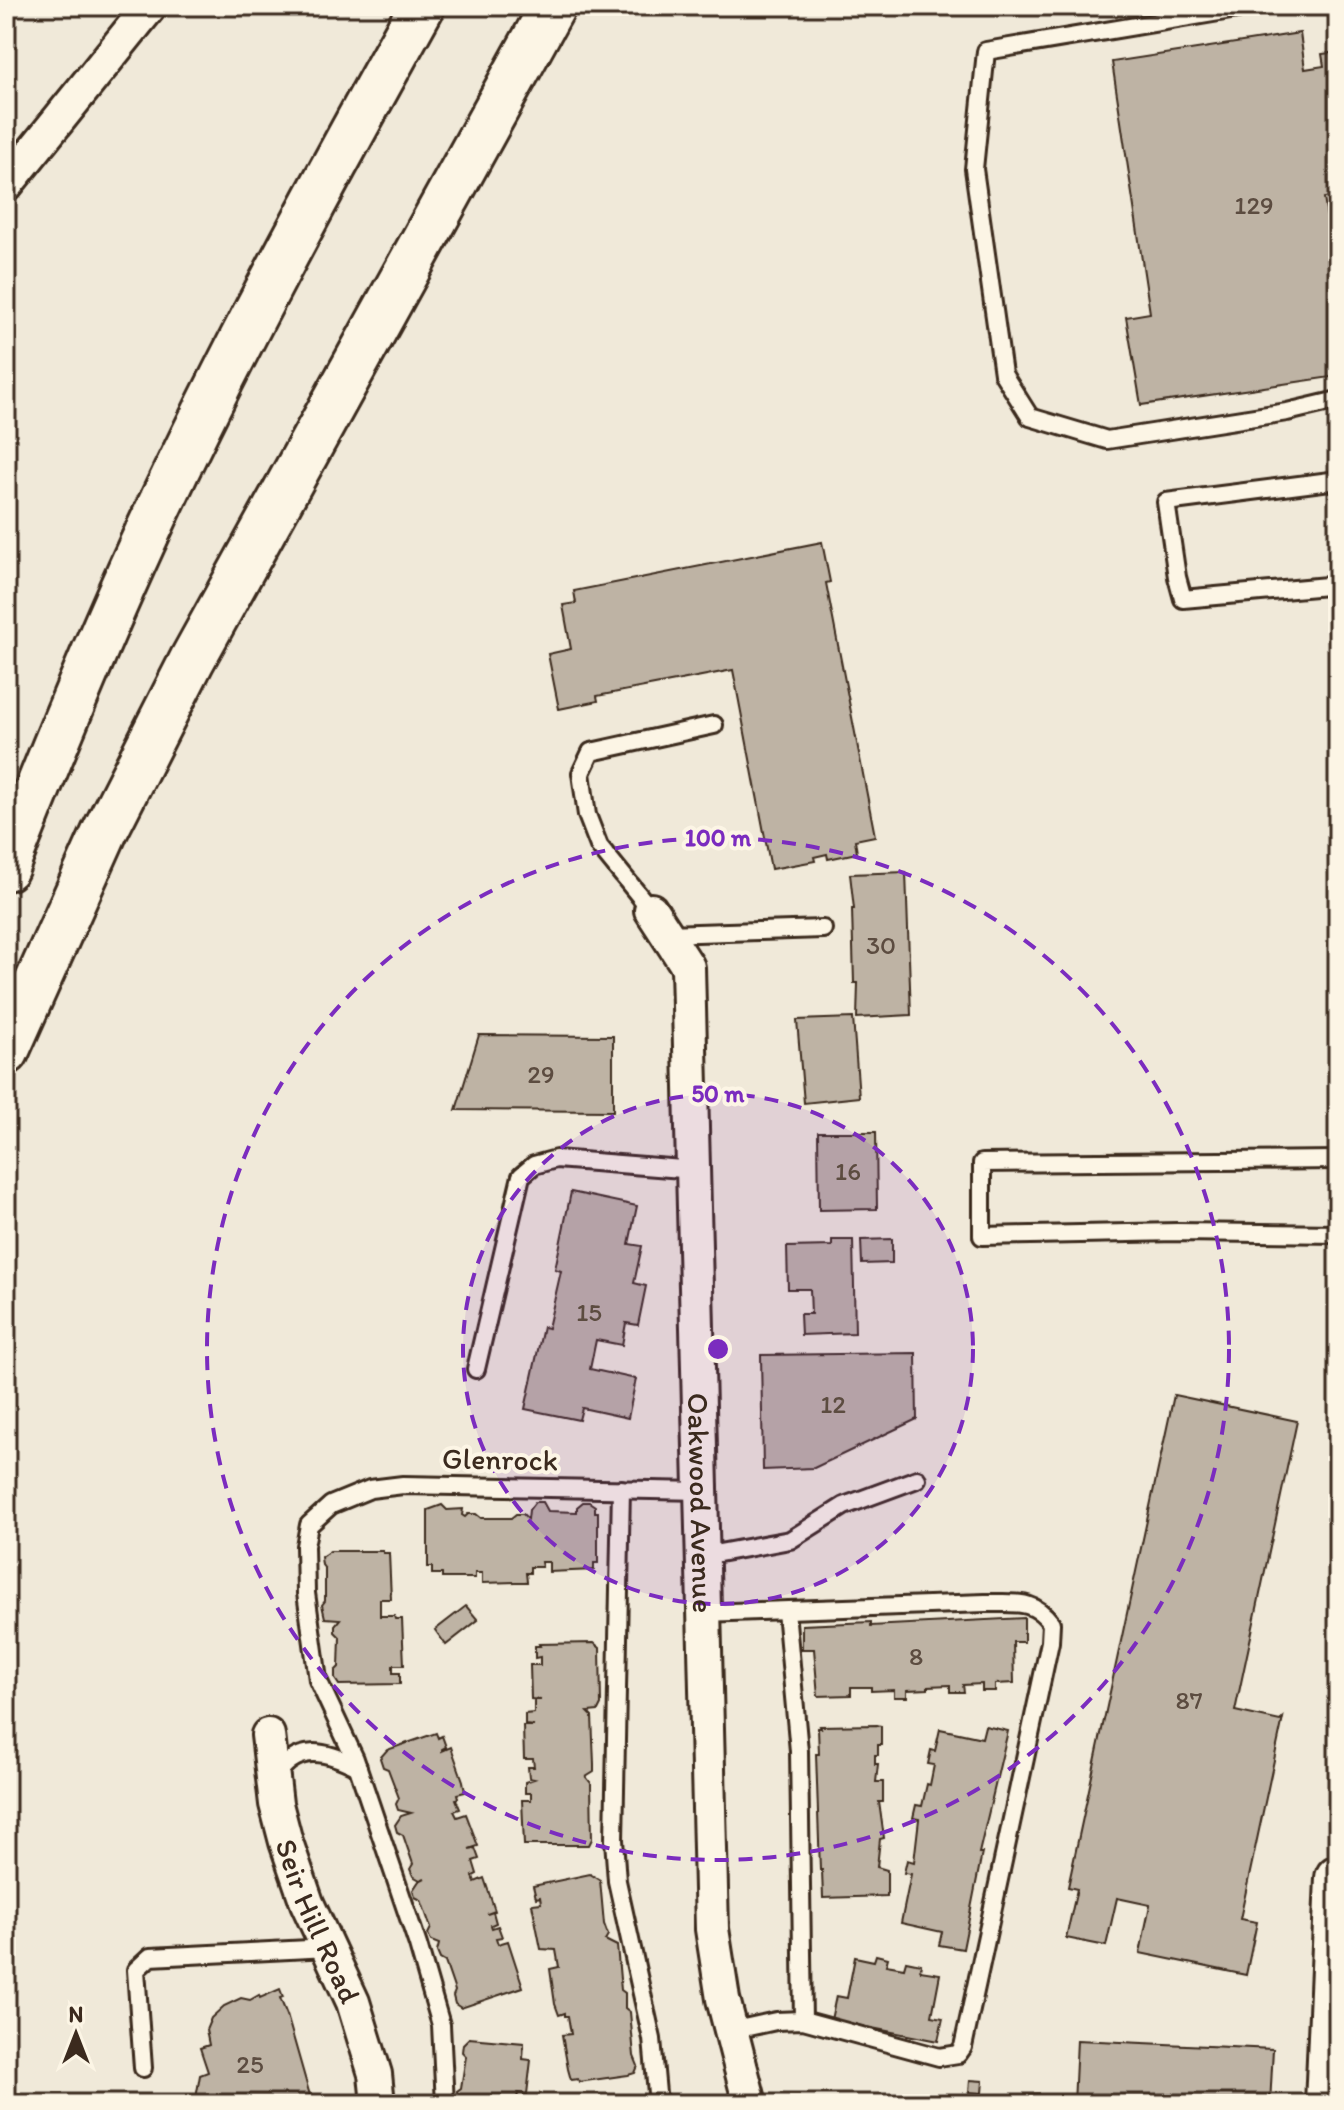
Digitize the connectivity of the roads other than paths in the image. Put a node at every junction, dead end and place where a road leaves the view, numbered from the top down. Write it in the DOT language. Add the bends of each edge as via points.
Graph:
graph roads {
  1 [pos="150,6"];
  2 [pos="422,6"];
  3 [pos="553,6"];
  4 [pos="1255,6"];
  5 [pos="6,185"];
  6 [pos="1338,400"];
  7 [pos="1338,480"];
  8 [pos="1338,585"];
  9 [pos="714,725"];
  10 [pos="6,868"];
  11 [pos="659,922"];
  12 [pos="823,929"];
  13 [pos="6,1052"];
  14 [pos="1338,1160"];
  15 [pos="695,1170"];
  16 [pos="1338,1234"];
  17 [pos="476,1369"];
  18 [pos="917,1479"];
  19 [pos="621,1489"];
  20 [pos="702,1491"];
  21 [pos="703,1556"];
  22 [pos="786,1611"];
  23 [pos="704,1613"];
  24 [pos="268,1735"];
  25 [pos="358,1767"];
  26 [pos="273,1781"];
  27 [pos="1338,1878"];
  28 [pos="329,1948"];
  29 [pos="803,2020"];
  30 [pos="730,2031"];
  31 [pos="143,2068"];
  32 [pos="378,2104"];
  33 [pos="445,2104"];
  34 [pos="658,2104"];
  35 [pos="750,2104"];
  36 [pos="1328,2104"];
  1 -- 5 [label="street"];
  2 -- 10 [label="main road" via="225,375 142,543"];
  3 -- 13 [label="main road" via="192,660 105,831"];
  4 -- 6 [label="lane" via="986,51 974,169 1003,374 1030,417 1107,440"];
  7 -- 8 [label="lane" via="1166,502 1183,599"];
  9 -- 11 [label="lane" via="591,752 581,773 587,815 599,846"];
  11 -- 12 [label="lane"];
  11 -- 15 [label="street, Oakwood Avenue" via="688,967"];
  14 -- 16 [label="lane" via="982,1163 982,1236"];
  15 -- 17 [label="lane" via="556,1159 527,1170 521,1176"];
  15 -- 20 [label="street, Oakwood Avenue"];
  18 -- 21 [label="lane" via="844,1506 790,1540"];
  19 -- 20 [label="lane, Glenrock"];
  19 -- 25 [label="lane, Glenrock" via="403,1485 370,1489 331,1505 309,1525 306,1593 318,1680"];
  19 -- 34 [label="lane" via="614,1840 617,1881 652,2039"];
  20 -- 21 [label="street, Oakwood Avenue"];
  21 -- 23 [label="street, Oakwood Avenue"];
  22 -- 23 [label="lane"];
  22 -- 29 [label="lane" via="799,1751"];
  22 -- 29 [label="lane" via="985,1603 1041,1608 1051,1623 963,2047 958,2054 939,2057"];
  23 -- 30 [label="street, Oakwood Avenue" via="712,1929"];
  24 -- 26 [label="street, Seir Hill Road"];
  25 -- 26 [label="lane" via="334,1755 296,1756"];
  25 -- 33 [label="lane" via="441,2025"];
  26 -- 28 [label="street, Seir Hill Road" via="296,1872"];
  27 -- 36 [label="main road"];
  28 -- 31 [label="lane" via="150,1957 136,1970"];
  28 -- 32 [label="street, Seir Hill Road" via="367,2042"];
  29 -- 30 [label="lane"];
  30 -- 35 [label="street, Oakwood Avenue"];
}
